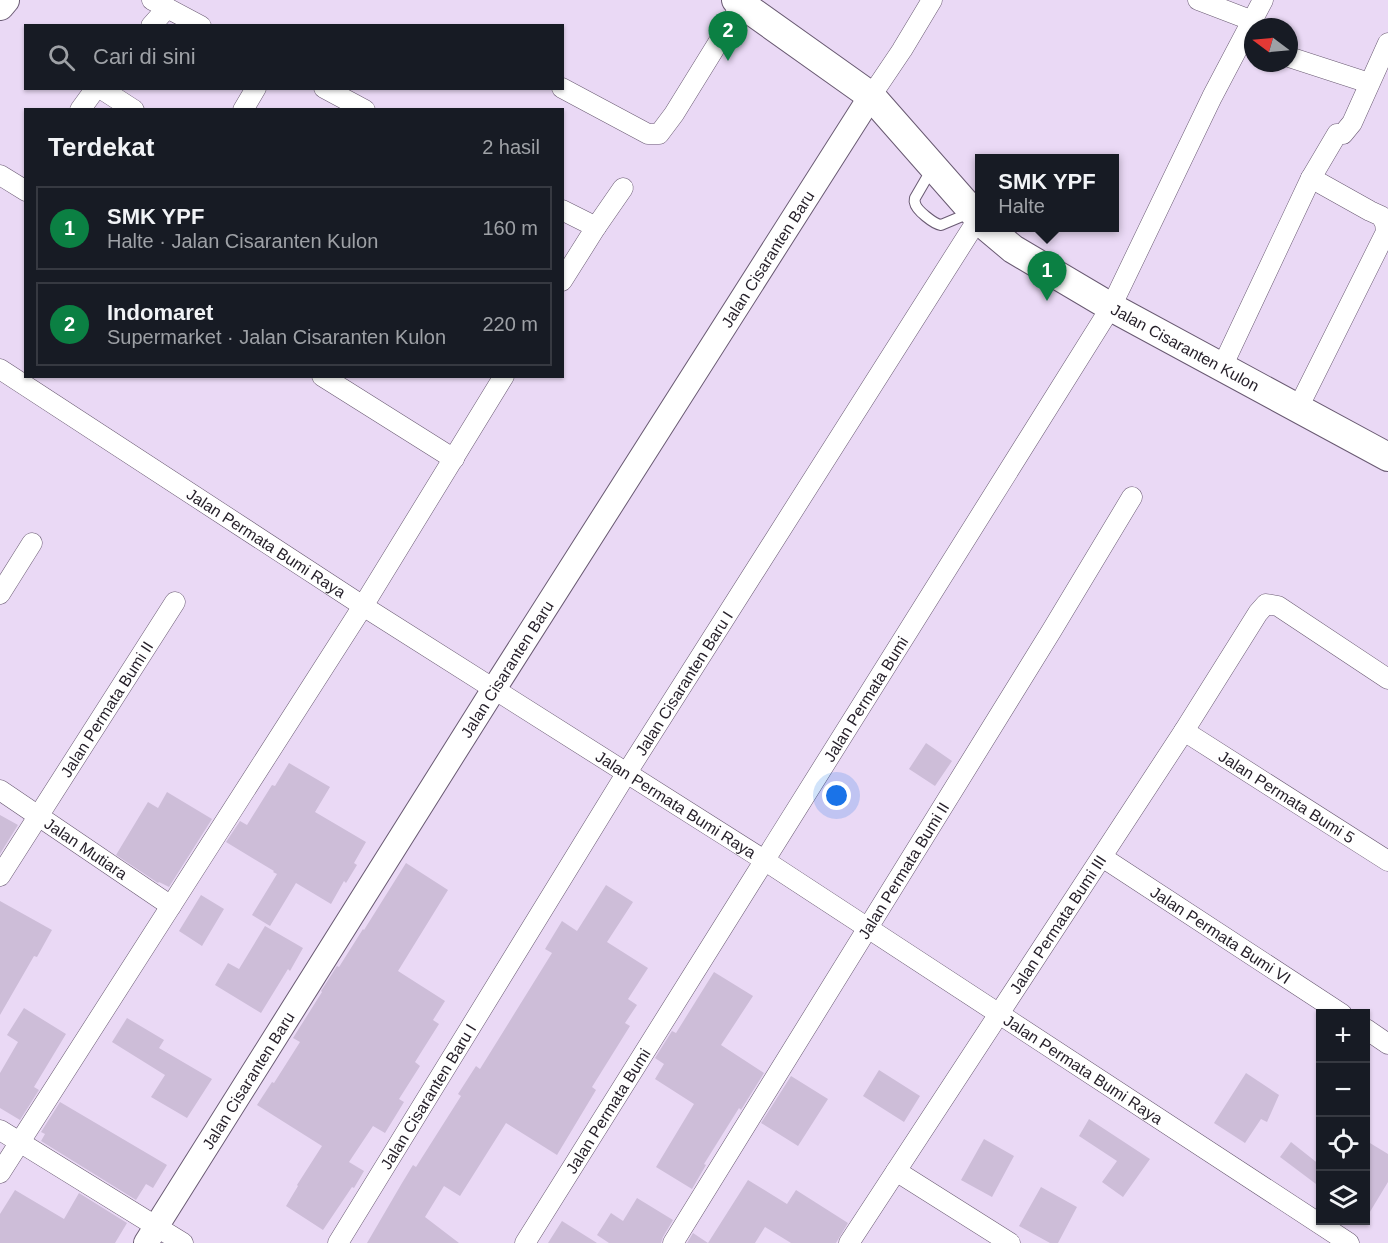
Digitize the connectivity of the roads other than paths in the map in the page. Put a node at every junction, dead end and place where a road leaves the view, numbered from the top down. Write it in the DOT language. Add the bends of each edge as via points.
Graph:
graph roads {
  1 [pos="5,0"];
  2 [pos="932,0"];
  3 [pos="1198,0"];
  4 [pos="1263,0"];
  5 [pos="159,4"];
  6 [pos="751,5"];
  7 [pos="0,6"];
  8 [pos="1245,18"];
  9 [pos="1254,18"];
  10 [pos="152,24"];
  11 [pos="197,24"];
  12 [pos="1388,43"];
  13 [pos="1244,48"];
  14 [pos="1298,60"];
  15 [pos="1369,83"];
  16 [pos="564,89"];
  17 [pos="96,90"];
  18 [pos="101,90"];
  19 [pos="255,90"];
  20 [pos="328,90"];
  21 [pos="871,96"];
  22 [pos="82,108"];
  23 [pos="131,108"];
  24 [pos="244,108"];
  25 [pos="361,108"];
  26 [pos="933,166"];
  27 [pos="0,175"];
  28 [pos="1311,178"];
  29 [pos="24,187"];
  30 [pos="623,188"];
  31 [pos="564,211"];
  32 [pos="975,213"];
  33 [pos="975,220"];
  34 [pos="596,227"];
  35 [pos="975,227"];
  36 [pos="994,232"];
  37 [pos="564,278"];
  38 [pos="1111,307"];
  39 [pos="1222,367"];
  40 [pos="0,369"];
  41 [pos="329,378"];
  42 [pos="503,378"];
  43 [pos="348,383"];
  44 [pos="1298,408"];
  45 [pos="1388,457"];
  46 [pos="454,459"];
  47 [pos="1132,498"];
  48 [pos="32,543"];
  49 [pos="0,594"];
  50 [pos="175,602"];
  51 [pos="363,606"];
  52 [pos="1388,679"];
  53 [pos="494,689"];
  54 [pos="1184,731"];
  55 [pos="626,774"];
  56 [pos="0,790"];
  57 [pos="39,816"];
  58 [pos="1102,857"];
  59 [pos="765,860"];
  60 [pos="1388,861"];
  61 [pos="0,876"];
  62 [pos="171,906"];
  63 [pos="868,927"];
  64 [pos="1334,1009"];
  65 [pos="999,1013"];
  66 [pos="1370,1032"];
  67 [pos="1388,1044"];
  68 [pos="0,1130"];
  69 [pos="19,1143"];
  70 [pos="896,1171"];
  71 [pos="0,1173"];
  72 [pos="152,1235"];
  73 [pos="183,1243"];
  74 [pos="338,1243"];
  75 [pos="525,1243"];
  76 [pos="673,1243"];
  77 [pos="849,1243"];
  78 [pos="1010,1243"];
  79 [pos="1349,1243"];
  1 -- 7 [label="main road"];
  2 -- 21 [label="street"];
  3 -- 8 [label="street"];
  4 -- 9 [label="street, Jalan Permata Bumi"];
  5 -- 10 [label="street"];
  5 -- 11 [label="street"];
  6 -- 16 [label="street" via="659,134 648,134"];
  6 -- 21 [label="main road, Jalan Cisaranten Kulon"];
  12 -- 15 [label="street"];
  13 -- 38 [label="street, Jalan Permata Bumi" via="1212,97"];
  14 -- 15 [label="street"];
  15 -- 28 [label="street" via="1352,123 1343,134 1336,134"];
  17 -- 22 [label="street"];
  18 -- 23 [label="street"];
  19 -- 24 [label="street"];
  20 -- 25 [label="street"];
  21 -- 26 [label="main road, Jalan Cisaranten Kulon"];
  21 -- 53 [label="street, Jalan Cisaranten Baru"];
  26 -- 32 [label="main road, Jalan Cisaranten Kulon"];
  26 -- 33 [label="lane" via="915,198 916,206 938,225"];
  27 -- 29 [label="street"];
  28 -- 39 [label="street"];
  28 -- 44 [label="street" via="1382,216 1386,232"];
  30 -- 34 [label="street"];
  31 -- 34 [label="street"];
  34 -- 37 [label="street"];
  35 -- 55 [label="street, Jalan Cisaranten Baru I"];
  36 -- 38 [label="main road, Jalan Cisaranten Kulon" via="1013,249"];
  38 -- 39 [label="main road, Jalan Cisaranten Kulon"];
  38 -- 59 [label="street, Jalan Permata Bumi"];
  39 -- 44 [label="main road, Jalan Cisaranten Kulon"];
  40 -- 51 [label="street, Jalan Permata Bumi Raya"];
  41 -- 43 [label="street"];
  42 -- 46 [label="street"];
  43 -- 46 [label="street"];
  44 -- 45 [label="main road, Jalan Cisaranten Kulon"];
  46 -- 51 [label="street"];
  47 -- 63 [label="street, Jalan Permata Bumi II"];
  48 -- 49 [label="street"];
  50 -- 57 [label="street, Jalan Permata Bumi II"];
  51 -- 53 [label="street, Jalan Permata Bumi Raya"];
  51 -- 62 [label="street"];
  52 -- 54 [label="street, Jalan Permata Bumi III" via="1278,606 1266,604"];
  53 -- 55 [label="street, Jalan Permata Bumi Raya"];
  53 -- 72 [label="street, Jalan Cisaranten Baru"];
  54 -- 58 [label="street, Jalan Permata Bumi III"];
  54 -- 60 [label="street, Jalan Permata Bumi 5"];
  55 -- 59 [label="street, Jalan Permata Bumi Raya"];
  55 -- 74 [label="street, Jalan Cisaranten Baru I"];
  56 -- 57 [label="street, Jalan Mutiara"];
  57 -- 61 [label="street, Jalan Permata Bumi II"];
  57 -- 62 [label="street, Jalan Mutiara"];
  58 -- 64 [label="street, Jalan Permata Bumi VI"];
  58 -- 65 [label="street, Jalan Permata Bumi III"];
  59 -- 63 [label="street, Jalan Permata Bumi Raya"];
  59 -- 75 [label="street, Jalan Permata Bumi"];
  62 -- 69 [label="street"];
  63 -- 65 [label="street, Jalan Permata Bumi Raya"];
  63 -- 76 [label="street, Jalan Permata Bumi II"];
  65 -- 70 [label="street, Jalan Permata Bumi III"];
  65 -- 79 [label="street, Jalan Permata Bumi Raya"];
  66 -- 67 [label="street"];
  68 -- 69 [label="street"];
  69 -- 71 [label="street"];
  69 -- 72 [label="street"];
  70 -- 77 [label="street, Jalan Permata Bumi III"];
  70 -- 78 [label="street"];
  72 -- 73 [label="street"];
}
